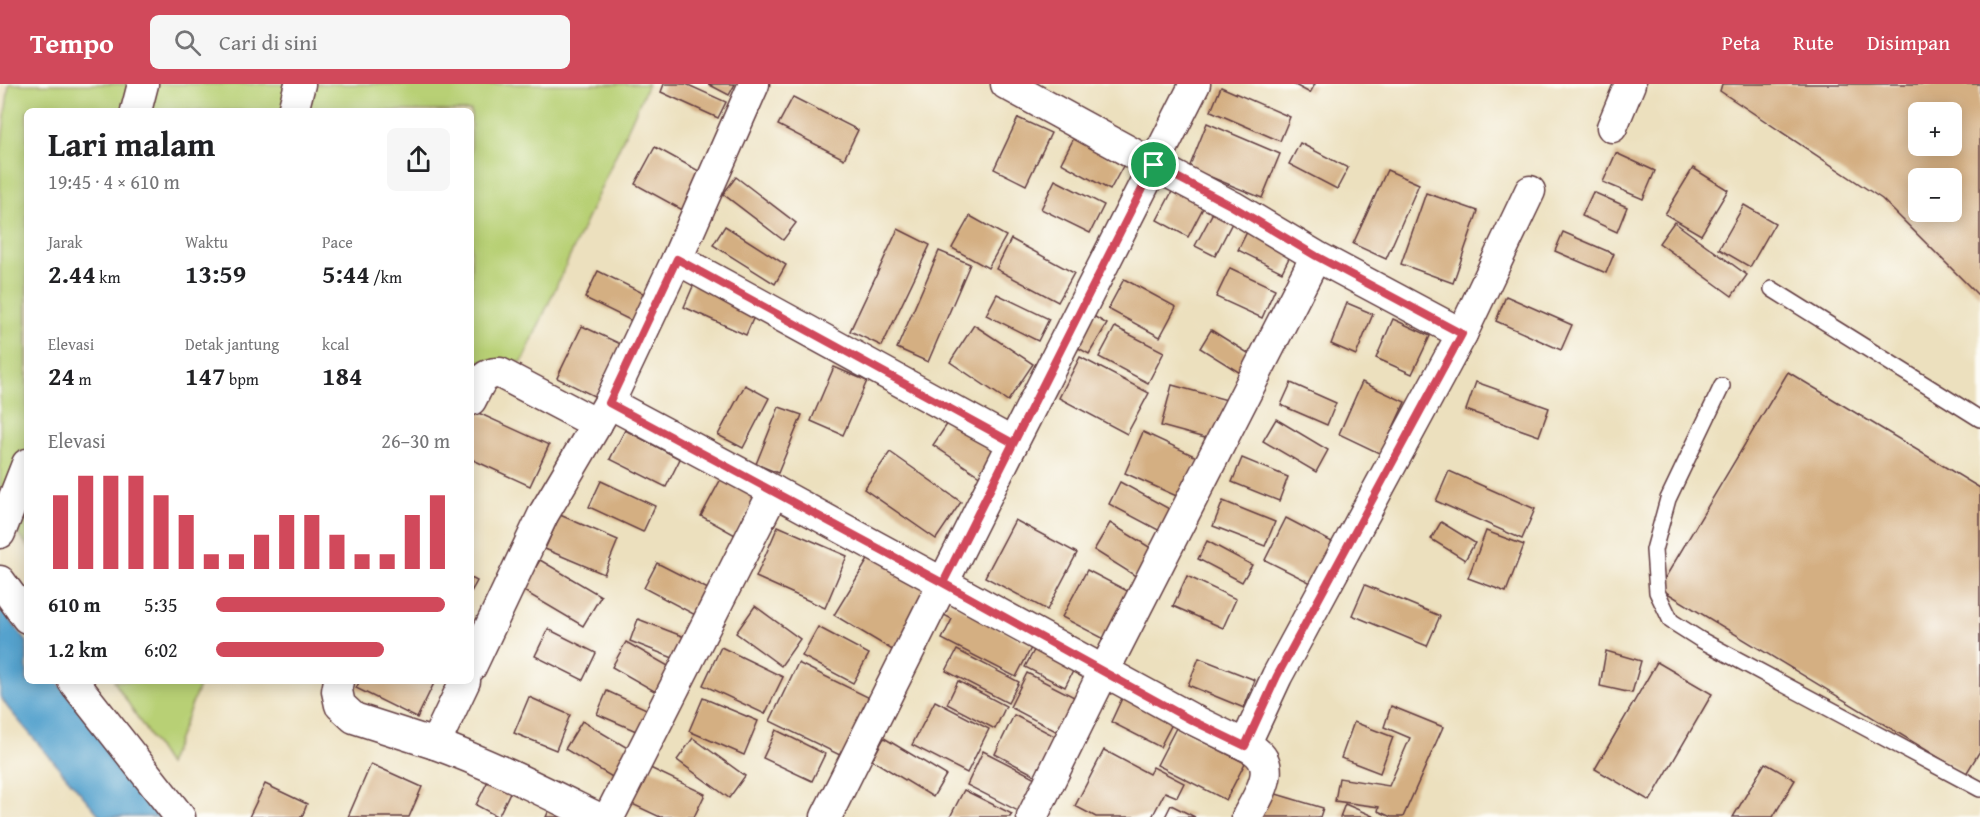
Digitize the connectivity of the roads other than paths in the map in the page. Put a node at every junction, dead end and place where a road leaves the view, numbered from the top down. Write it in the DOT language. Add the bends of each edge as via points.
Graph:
graph roads {
  1 [pos="143,84"];
  2 [pos="300,84"];
  3 [pos="754,84"];
  4 [pos="1006,84"];
  5 [pos="1195,84"];
  6 [pos="1630,84"];
  7 [pos="137,108"];
  8 [pos="294,108"];
  9 [pos="1612,127"];
  10 [pos="1154,165"];
  11 [pos="1530,190"];
  12 [pos="1316,256"];
  13 [pos="677,259"];
  14 [pos="1772,290"];
  15 [pos="1462,334"];
  16 [pos="1722,386"];
  17 [pos="474,394"];
  18 [pos="603,413"];
  19 [pos="1980,419"];
  20 [pos="1013,443"];
  21 [pos="24,472"];
  22 [pos="774,491"];
  23 [pos="0,533"];
  24 [pos="0,581"];
  25 [pos="943,583"];
  26 [pos="24,614"];
  27 [pos="474,661"];
  28 [pos="1104,671"];
  29 [pos="75,684"];
  30 [pos="338,684"];
  31 [pos="464,684"];
  32 [pos="435,744"];
  33 [pos="1245,746"];
  34 [pos="1980,789"];
  35 [pos="180,817"];
  36 [pos="596,817"];
  37 [pos="609,817"];
  38 [pos="826,817"];
  39 [pos="1032,817"];
  40 [pos="1247,817"];
  1 -- 7 [label="street"];
  2 -- 8 [label="street"];
  3 -- 13 [label="street"];
  4 -- 10 [label="street"];
  5 -- 10 [label="street"];
  6 -- 9 [label="street"];
  10 -- 12 [label="street"];
  10 -- 20 [label="street"];
  11 -- 15 [label="street"];
  12 -- 15 [label="street"];
  12 -- 28 [label="street"];
  13 -- 18 [label="street"];
  13 -- 20 [label="street"];
  14 -- 19 [label="lane"];
  15 -- 33 [label="street" via="1277,676"];
  16 -- 34 [label="lane" via="1668,500 1654,550 1657,591 1671,621"];
  17 -- 18 [label="street" via="483,378 500,373"];
  18 -- 22 [label="street"];
  18 -- 27 [label="street" via="543,515"];
  20 -- 25 [label="street"];
  21 -- 23 [label="street"];
  22 -- 25 [label="street"];
  22 -- 37 [label="street"];
  24 -- 26 [label="street"];
  25 -- 28 [label="street"];
  25 -- 38 [label="street"];
  28 -- 33 [label="street"];
  28 -- 39 [label="street"];
  29 -- 35 [label="street"];
  30 -- 32 [label="street" via="340,705 354,718"];
  31 -- 32 [label="street"];
  32 -- 36 [label="street"];
  33 -- 40 [label="street" via="1263,758 1266,771 1263,787"];
}
